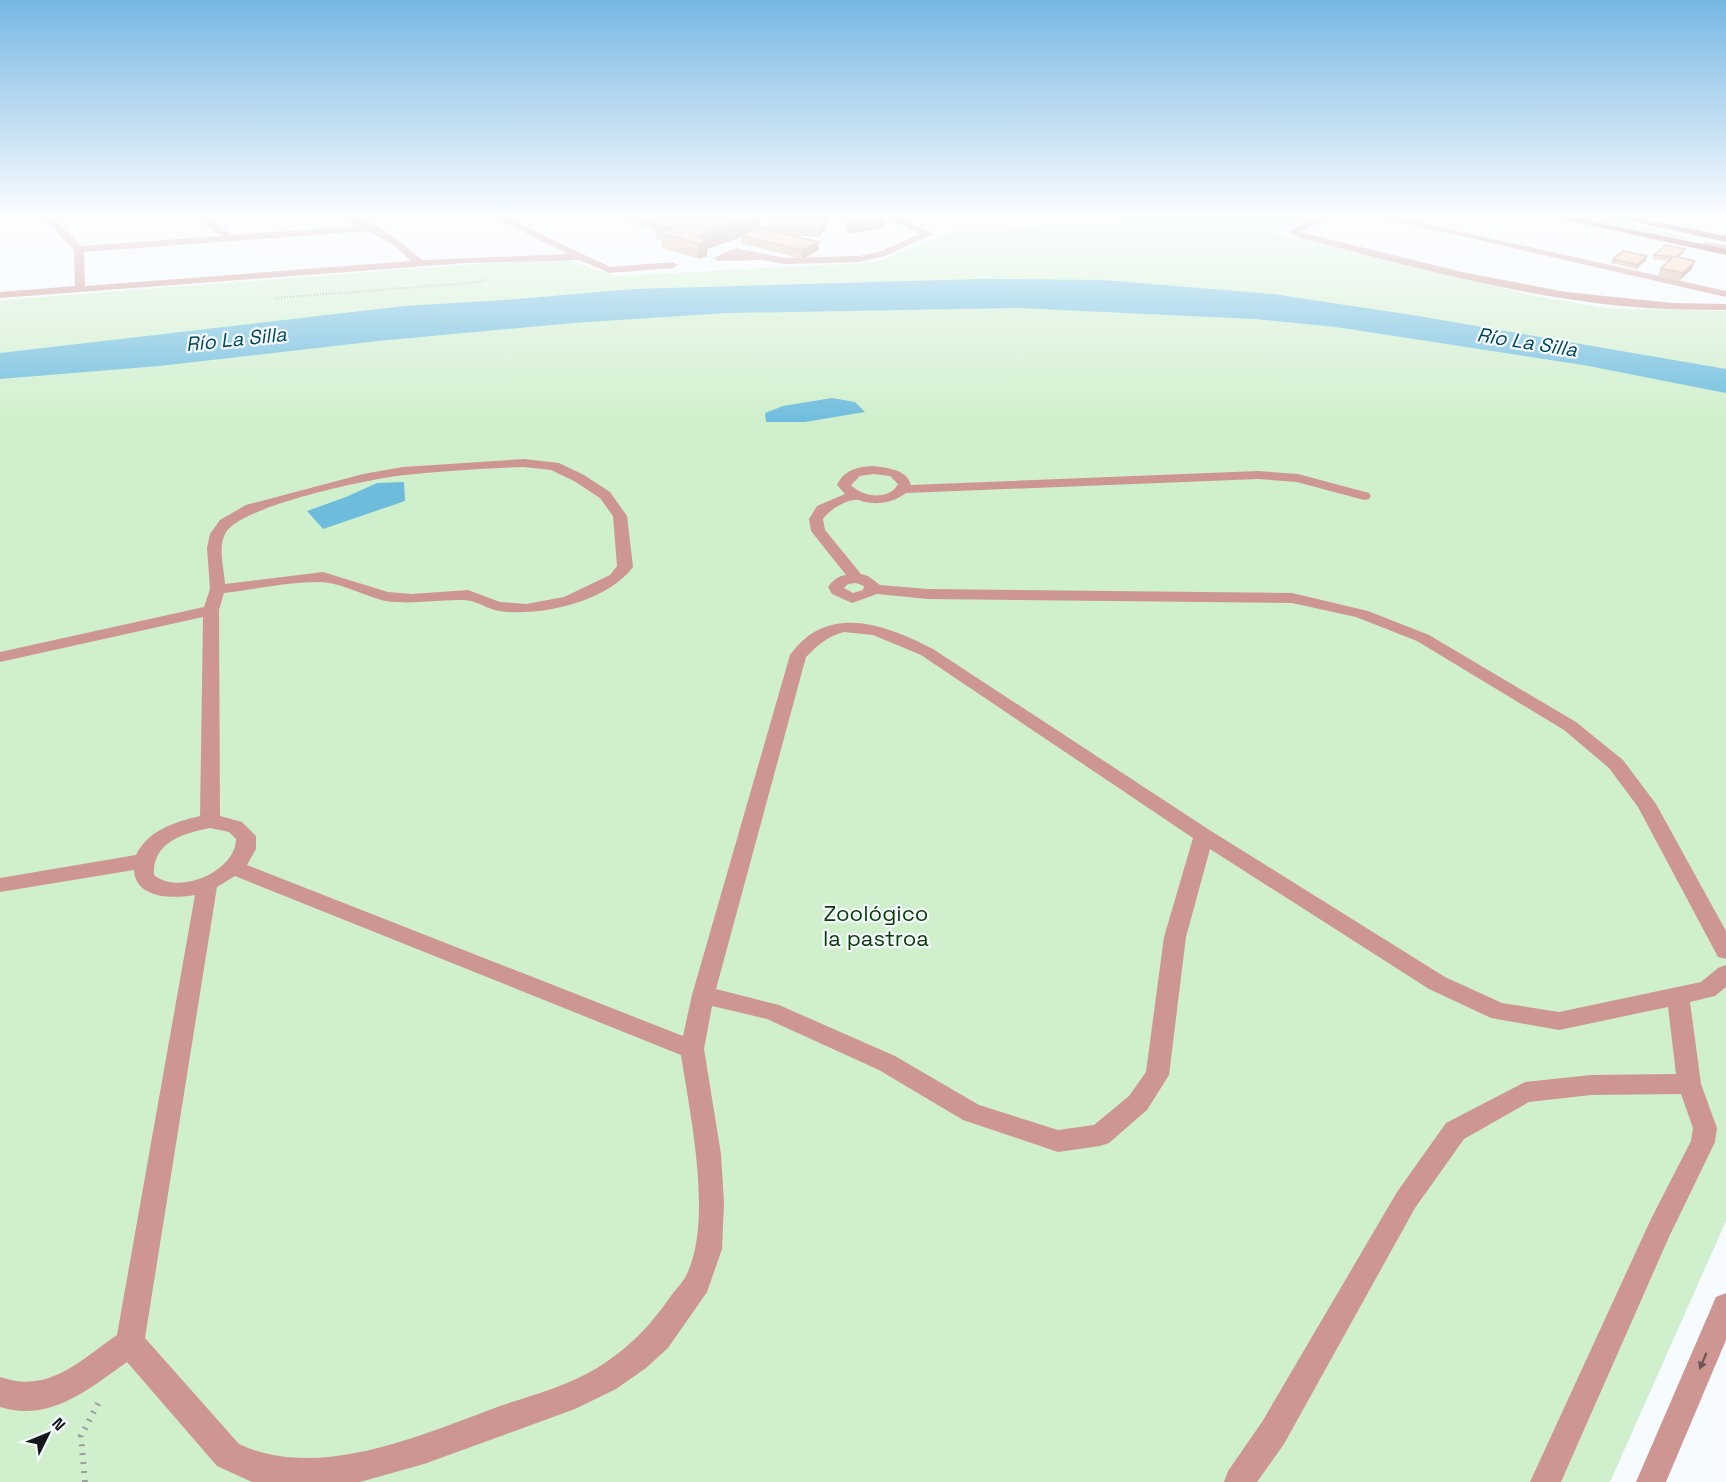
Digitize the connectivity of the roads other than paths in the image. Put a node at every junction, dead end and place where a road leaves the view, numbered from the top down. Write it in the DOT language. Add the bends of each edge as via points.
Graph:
graph roads {
  1 [pos="80,285"];
  2 [pos="141,285"];
  3 [pos="1509,285"];
  4 [pos="1686,285"];
  5 [pos="80,290"];
  6 [pos="1726,294"];
  7 [pos="0,295"];
  8 [pos="1726,307"];
  9 [pos="903,489"];
  10 [pos="854,495"];
  11 [pos="1364,496"];
  12 [pos="856,578"];
  13 [pos="218,589"];
  14 [pos="873,589"];
  15 [pos="211,610"];
  16 [pos="0,657"];
  17 [pos="210,821"];
  18 [pos="1204,836"];
  19 [pos="144,861"];
  20 [pos="234,868"];
  21 [pos="0,885"];
  22 [pos="207,885"];
  23 [pos="1726,951"];
  24 [pos="1726,974"];
  25 [pos="703,995"];
  26 [pos="1678,996"];
  27 [pos="692,1049"];
  28 [pos="1689,1084"];
  29 [pos="1726,1307"];
  30 [pos="130,1343"];
  31 [pos="0,1392"];
  32 [pos="1239,1482"];
  33 [pos="1545,1482"];
  34 [pos="1651,1482"];
  1 -- 5 [label="street"];
  2 -- 5 [label="street"];
  3 -- 8 [label="street" via="1620,304"];
  4 -- 6 [label="street"];
  5 -- 7 [label="street"];
  9 -- 10 [label="street" via="876,499"];
  9 -- 10 [label="street" via="905,483 894,473 861,471 846,479 844,485"];
  9 -- 11 [label="street" via="1258,475 1298,478"];
  10 -- 12 [label="street" via="822,509 816,519 818,531"];
  12 -- 14 [label="street" via="869,582"];
  12 -- 14 [label="street" via="839,583 837,591 852,598 866,596"];
  13 -- 13 [label="street" via="214,548 217,534 230,519 251,508 383,474 490,464 554,466 605,495 620,516 626,567 596,589 545,607 512,609 468,596 386,596 323,577"];
  13 -- 15 [label="street"];
  14 -- 23 [label="street" via="928,594 1292,598 1362,614 1423,638 1570,726 1616,764 1646,804"];
  15 -- 16 [label="street"];
  15 -- 17 [label="street"];
  17 -- 19 [label="street" via="169,834"];
  17 -- 20 [label="street" via="229,822 242,829 248,840 245,854"];
  18 -- 25 [label="street" via="1175,937 1157,1075 1138,1103 1100,1135 1058,1141 972,1113 887,1063 771,1011"];
  18 -- 25 [label="street" via="927,652 869,628 848,626 828,631 808,643 798,655"];
  18 -- 26 [label="street" via="1437,982 1499,1012 1559,1021"];
  19 -- 21 [label="street"];
  19 -- 22 [label="street" via="144,877 157,888 180,891"];
  20 -- 22 [label="street"];
  20 -- 27 [label="street"];
  22 -- 30 [label="street"];
  24 -- 26 [label="street" via="1707,990"];
  25 -- 27 [label="street"];
  26 -- 28 [label="street"];
  27 -- 30 [label="street" via="708,1154 709,1249 698,1283 658,1338 606,1379 424,1449 348,1470 294,1474 255,1468 228,1455"];
  28 -- 32 [label="street" via="1591,1085 1525,1092 1455,1131 1406,1200 1273,1433"];
  28 -- 33 [label="street" via="1705,1128 1703,1142"];
  29 -- 34 [label="street, one-way"];
  30 -- 31 [label="street" via="71,1381 35,1398 16,1398"];
}
